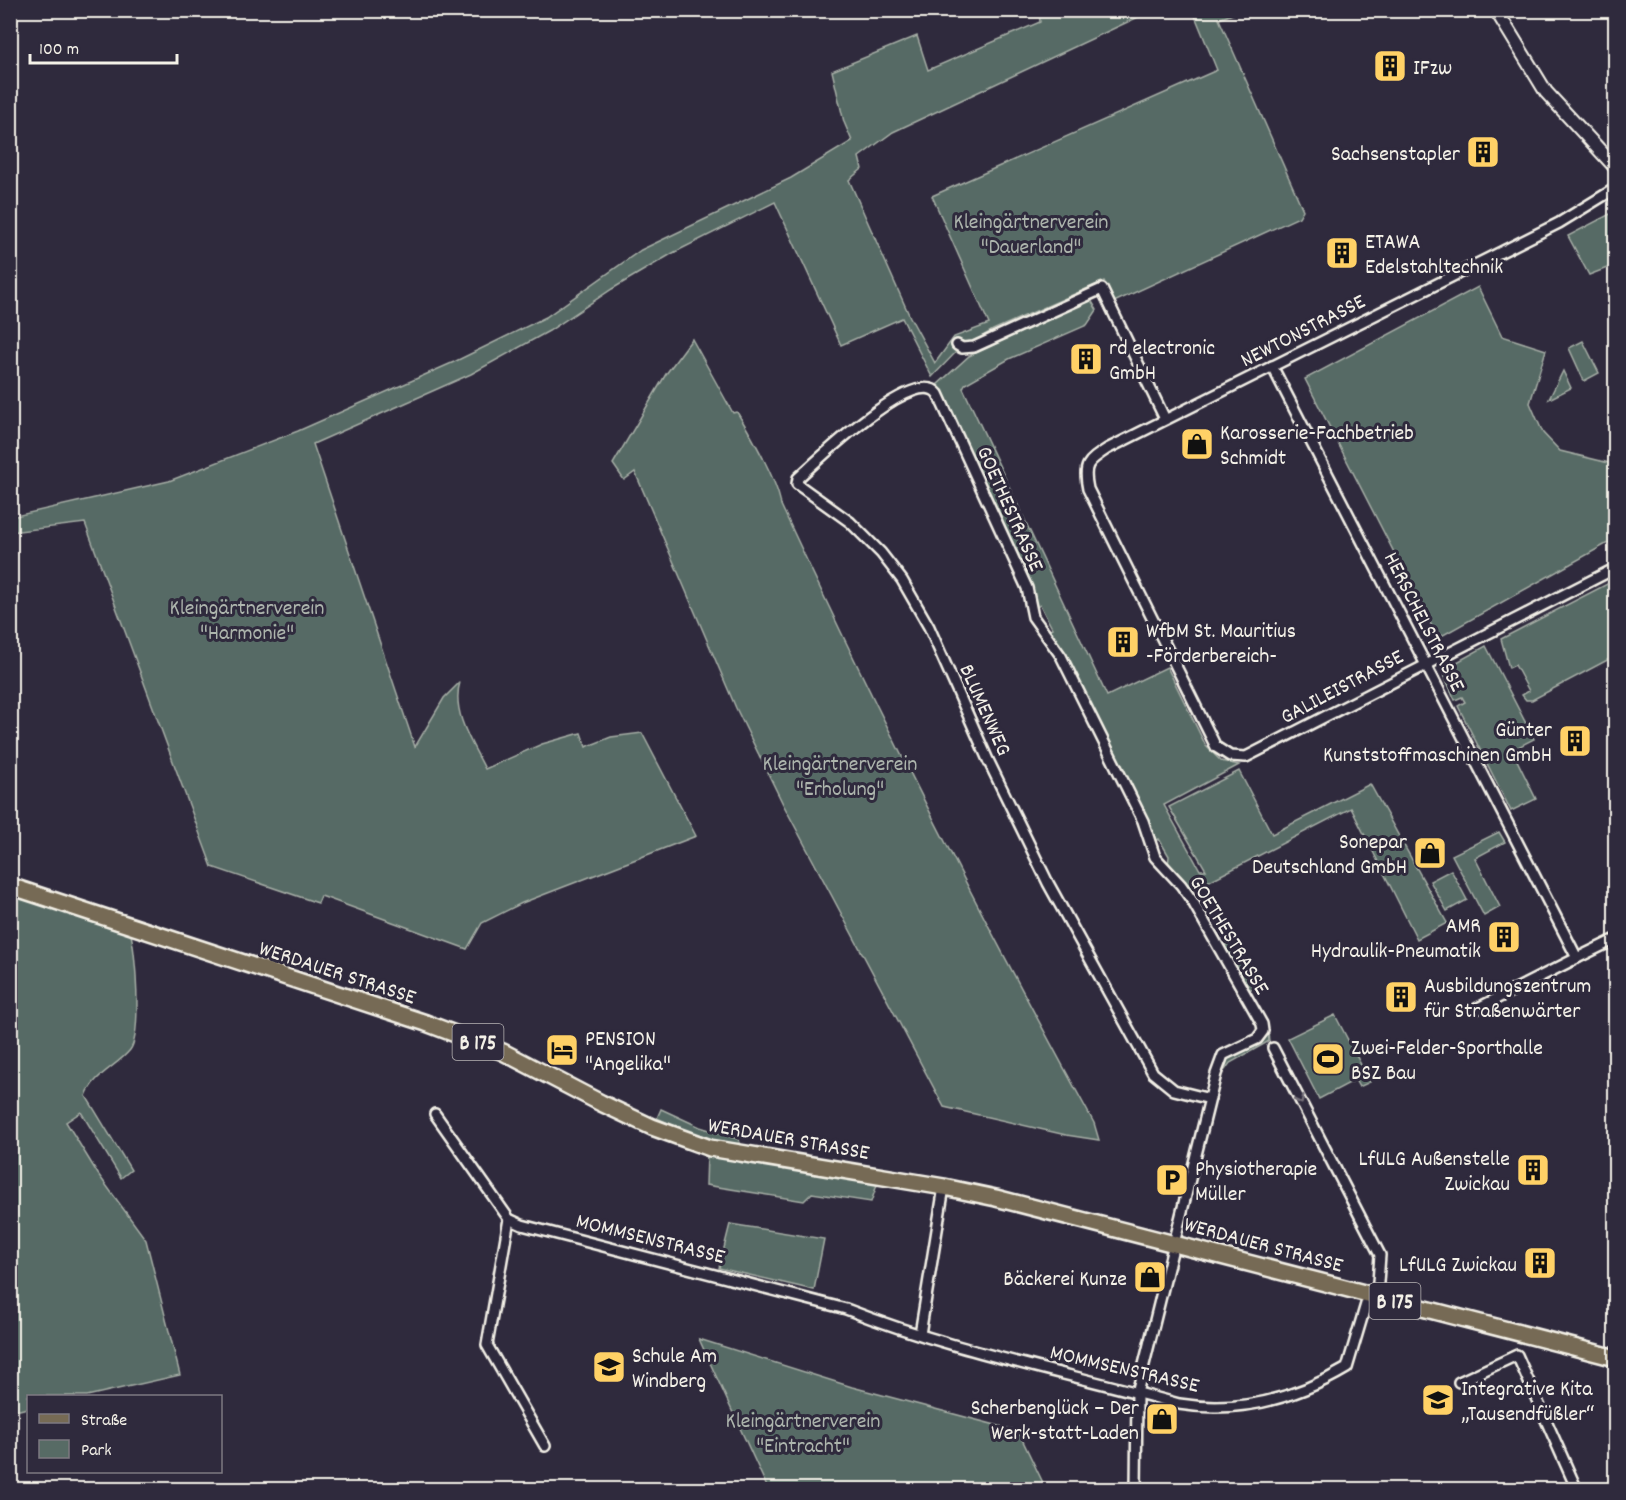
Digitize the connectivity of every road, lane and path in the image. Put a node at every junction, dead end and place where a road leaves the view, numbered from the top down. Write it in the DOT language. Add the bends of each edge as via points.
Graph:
graph roads {
  1 [pos="1496,10"];
  2 [pos="1616,168"];
  3 [pos="1616,188"];
  4 [pos="957,345"];
  5 [pos="1272,366"];
  6 [pos="931,388"];
  7 [pos="1165,419"];
  8 [pos="1616,568"];
  9 [pos="1426,663"];
  10 [pos="1246,757"];
  11 [pos="10,886"];
  12 [pos="1616,939"];
  13 [pos="1577,958"];
  14 [pos="1476,1009"];
  15 [pos="1273,1048"];
  16 [pos="1210,1099"];
  17 [pos="435,1114"];
  18 [pos="944,1187"];
  19 [pos="509,1219"];
  20 [pos="1175,1243"];
  21 [pos="1373,1295"];
  22 [pos="920,1334"];
  23 [pos="1616,1358"];
  24 [pos="1459,1382"];
  25 [pos="1137,1393"];
  26 [pos="545,1446"];
  27 [pos="1136,1490"];
  28 [pos="1577,1490"];
  1 -- 2 [label="street" via="1546,92"];
  3 -- 5 [label="street, NEWTONSTRASSE" via="1579,213"];
  4 -- 7 [label="street" via="974,347 1102,289"];
  5 -- 7 [label="street, NEWTONSTRASSE"];
  5 -- 9 [label="street, HERSCHELSTRASSE"];
  6 -- 16 [label="street, GOETHESTRASSE" via="943,405 1015,562 1033,618 1061,657 1143,820 1149,847 1205,921 1262,1024 1263,1031 1257,1039 1223,1055"];
  6 -- 16 [label="street, BLUMENWEG" via="912,391 886,405 831,447 798,478 797,484 850,522 902,580 929,627 1043,873 1153,1073 1174,1090"];
  7 -- 10 [label="street, NEWTONSTRASSE" via="1089,460 1085,472 1088,489 1216,747 1230,756"];
  8 -- 9 [label="street, GALILEISTRASSE"];
  9 -- 10 [label="street, GALILEISTRASSE"];
  9 -- 13 [label="street, HERSCHELSTRASSE"];
  11 -- 18 [label="main road, WERDAUER STRASSE / B 175" via="448,1031 503,1052 652,1127 710,1148"];
  12 -- 13 [label="street"];
  13 -- 14 [label="street"];
  15 -- 21 [label="street, WERDAUER STRASSE, one-way" via="1380,1255"];
  16 -- 20 [label="street, GOETHESTRASSE"];
  17 -- 19 [label="street"];
  18 -- 20 [label="main road, WERDAUER STRASSE / B 175"];
  18 -- 22 [label="street"];
  19 -- 22 [label="street, MOMMSENSTRASSE" via="846,1309"];
  19 -- 26 [label="street" via="487,1345"];
  20 -- 21 [label="main road, WERDAUER STRASSE / B 175"];
  20 -- 25 [label="street, GOETHESTRASSE"];
  21 -- 23 [label="main road, WERDAUER STRASSE / B 175"];
  21 -- 25 [label="street, MOMMSENSTRASSE" via="1347,1368 1278,1401 1213,1407 1179,1404"];
  22 -- 25 [label="street, MOMMSENSTRASSE"];
  24 -- 28 [label="street" via="1517,1355"];
  25 -- 27 [label="street, GOETHESTRASSE"];
}
